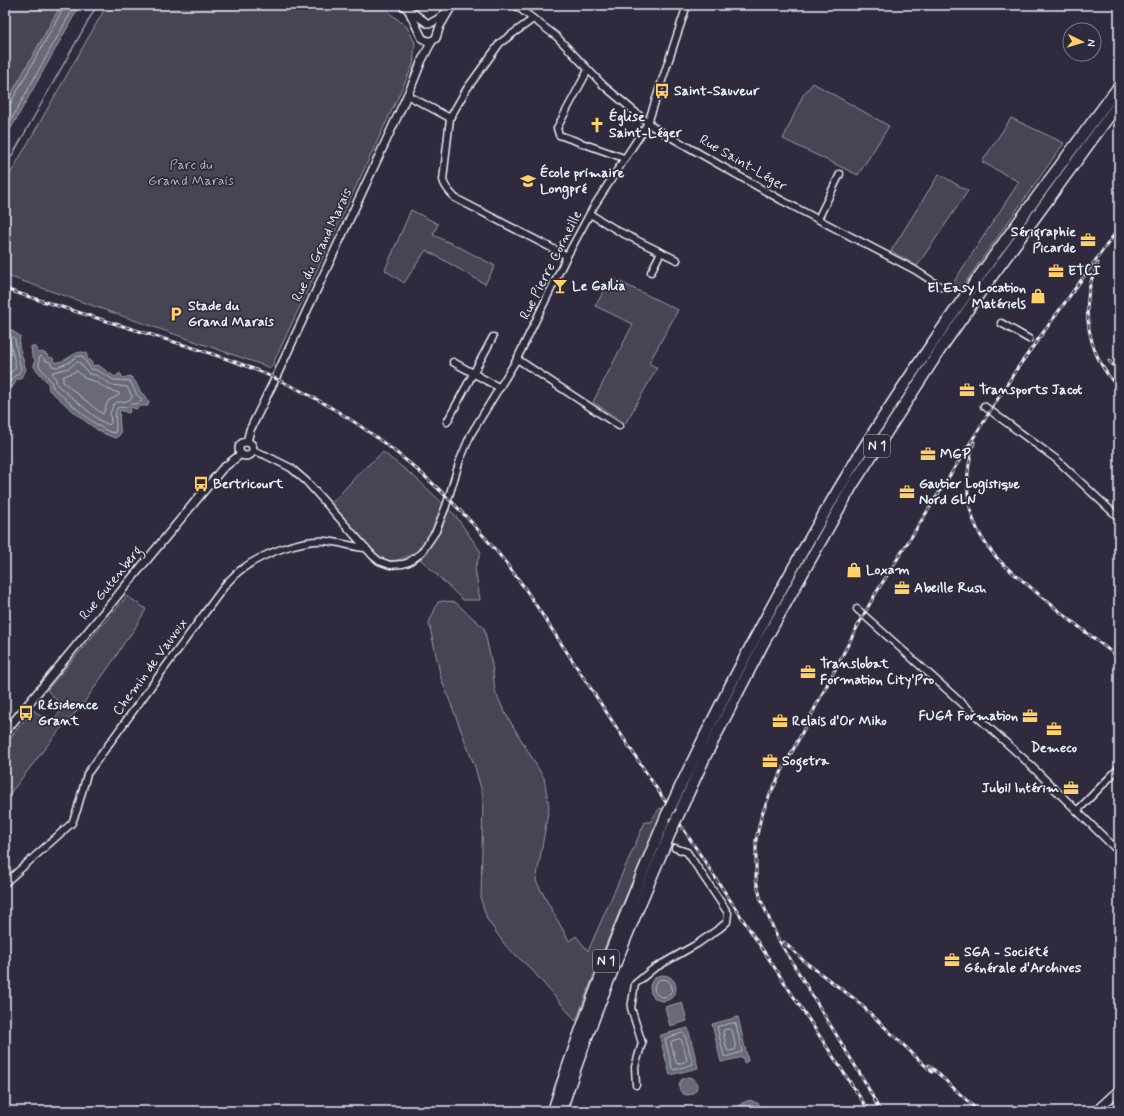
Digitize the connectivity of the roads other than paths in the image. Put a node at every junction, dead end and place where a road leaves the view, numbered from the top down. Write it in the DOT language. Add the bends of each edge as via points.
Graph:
graph roads {
  1 [pos="515,5"];
  2 [pos="687,5"];
  3 [pos="405,7"];
  4 [pos="453,7"];
  5 [pos="533,19"];
  6 [pos="429,23"];
  7 [pos="438,30"];
  8 [pos="421,35"];
  9 [pos="432,41"];
  10 [pos="422,60"];
  11 [pos="588,70"];
  12 [pos="1119,86"];
  13 [pos="407,95"];
  14 [pos="1119,103"];
  15 [pos="450,118"];
  16 [pos="648,123"];
  17 [pos="624,158"];
  18 [pos="840,174"];
  19 [pos="590,214"];
  20 [pos="818,219"];
  21 [pos="661,252"];
  22 [pos="568,256"];
  23 [pos="677,260"];
  24 [pos="651,272"];
  25 [pos="941,287"];
  26 [pos="1001,323"];
  27 [pos="493,337"];
  28 [pos="1029,338"];
  29 [pos="517,359"];
  30 [pos="453,362"];
  31 [pos="473,372"];
  32 [pos="500,388"];
  33 [pos="984,406"];
  34 [pos="447,422"];
  35 [pos="619,426"];
  36 [pos="247,442"];
  37 [pos="253,451"];
  38 [pos="241,454"];
  39 [pos="1119,518"];
  40 [pos="366,548"];
  41 [pos="858,609"];
  42 [pos="5,732"];
  43 [pos="1119,768"];
  44 [pos="1077,811"];
  45 [pos="675,848"];
  46 [pos="1119,852"];
  47 [pos="5,883"];
  48 [pos="1119,1083"];
  49 [pos="636,1085"];
  50 [pos="1119,1090"];
  51 [pos="1098,1109"];
  52 [pos="553,1111"];
  53 [pos="562,1111"];
  1 -- 5 [label="street, Rue Saint-Léger"];
  2 -- 16 [label="street, Rue Pierre Corneille"];
  3 -- 6 [label="street"];
  3 -- 8 [label="street"];
  4 -- 6 [label="street"];
  4 -- 7 [label="street"];
  5 -- 11 [label="street, Rue Saint-Léger" via="556,36"];
  5 -- 15 [label="street" via="500,43 466,90"];
  6 -- 7 [label="street" via="435,25"];
  6 -- 8 [label="street" via="421,27"];
  7 -- 9 [label="street" via="438,36"];
  8 -- 9 [label="street"];
  8 -- 10 [label="street, Rue du Grand Marais"];
  9 -- 10 [label="street, Rue du Grand Marais"];
  10 -- 13 [label="street, Rue du Grand Marais"];
  11 -- 16 [label="street, Rue Saint-Léger"];
  11 -- 17 [label="street" via="557,132 559,135"];
  12 -- 52 [label="highway, N 1" via="961,302 900,392 862,451 755,637 669,810 602,972"];
  13 -- 15 [label="street"];
  13 -- 36 [label="street, Rue du Grand Marais" via="250,430"];
  14 -- 53 [label="highway, N 1" via="959,323 852,486 763,644 676,820 586,1039"];
  15 -- 22 [label="street" via="443,180 449,191 455,198"];
  16 -- 17 [label="street, Rue Pierre Corneille"];
  16 -- 20 [label="street, Rue Saint-Léger"];
  17 -- 19 [label="street, Rue Pierre Corneille"];
  18 -- 20 [label="street"];
  19 -- 21 [label="street"];
  19 -- 22 [label="street, Rue Pierre Corneille"];
  20 -- 25 [label="street, Rue Saint-Léger" via="915,270"];
  21 -- 23 [label="street"];
  21 -- 24 [label="street"];
  22 -- 29 [label="street, Rue Pierre Corneille"];
  26 -- 28 [label="street"];
  27 -- 31 [label="street"];
  29 -- 32 [label="street, Rue Pierre Corneille"];
  29 -- 35 [label="street"];
  30 -- 31 [label="street"];
  31 -- 32 [label="street"];
  31 -- 34 [label="street"];
  32 -- 40 [label="street, Rue Pierre Corneille" via="467,443 436,531 416,558 403,564 390,565 379,561"];
  33 -- 39 [label="street" via="1056,459"];
  36 -- 37 [label="street" via="252,445"];
  36 -- 38 [label="street" via="240,444"];
  37 -- 38 [label="street" via="248,456"];
  37 -- 40 [label="street, Rue Pierre Corneille" via="291,468 306,481"];
  38 -- 42 [label="street, Rue Gutenberg" via="222,468"];
  40 -- 47 [label="street, Chemin de Vauvoix" via="324,541 294,544 242,569 226,584 87,774 72,823"];
  41 -- 44 [label="street" via="1023,758"];
  43 -- 44 [label="street"];
  44 -- 46 [label="street"];
  45 -- 49 [label="street" via="687,852 728,913 727,922 697,944 653,969 635,984 631,1008 642,1043 635,1067"];
  48 -- 51 [label="main road"];
  50 -- 51 [label="main road"];
}
